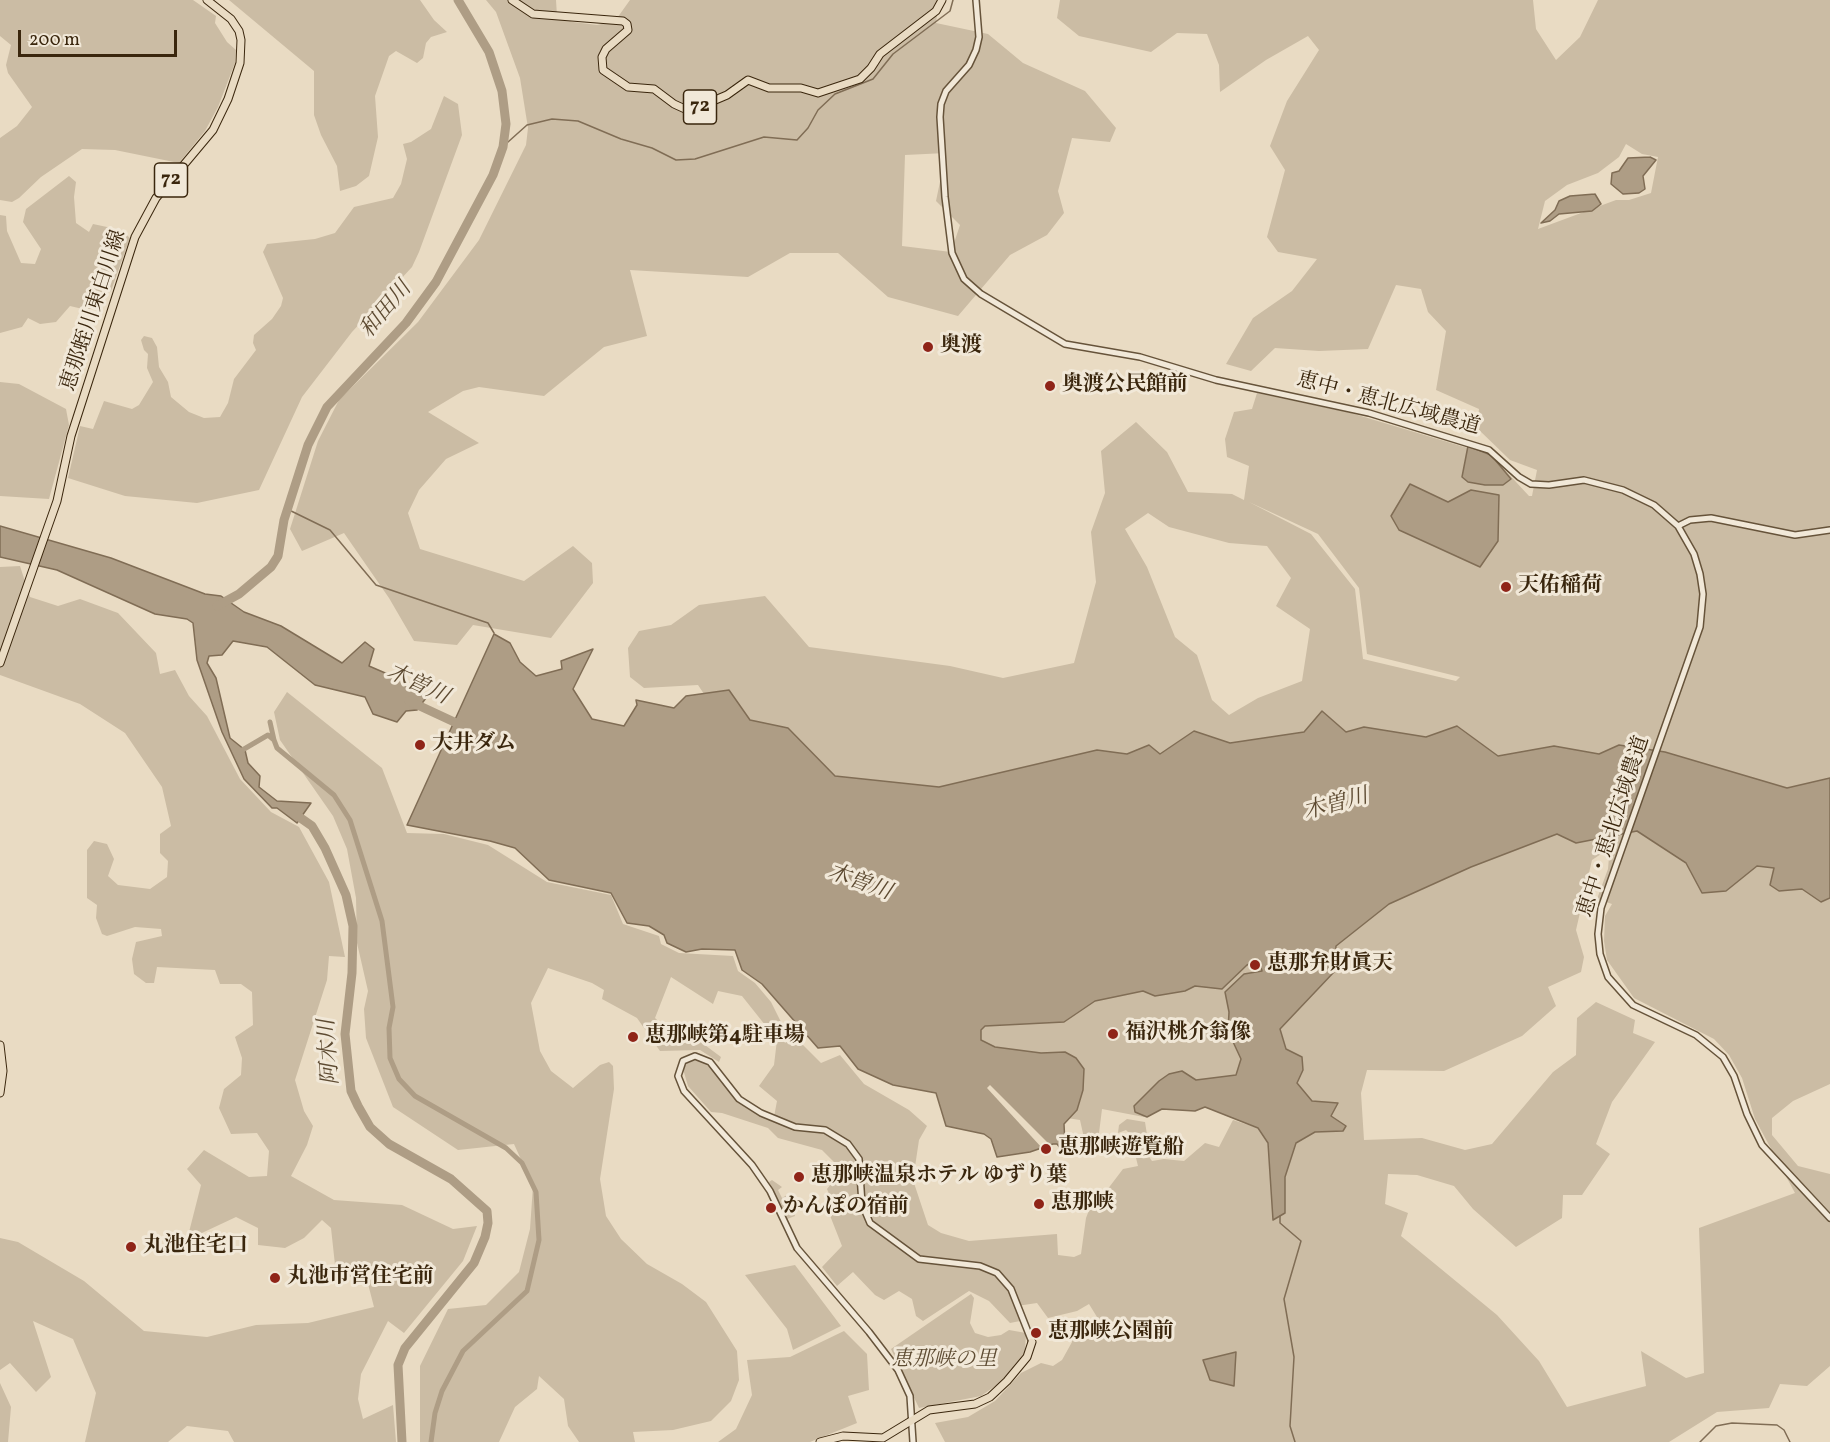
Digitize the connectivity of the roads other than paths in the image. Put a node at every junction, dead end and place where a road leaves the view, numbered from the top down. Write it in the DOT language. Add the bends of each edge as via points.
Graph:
graph roads {
  1 [pos="207,0"];
  2 [pos="512,0"];
  3 [pos="942,0"];
  4 [pos="976,0"];
  5 [pos="1678,526"];
  6 [pos="1830,530"];
  7 [pos="0,663"];
  8 [pos="0,1045"];
  9 [pos="0,1093"];
  10 [pos="1830,1218"];
  11 [pos="1032,1342"];
  12 [pos="913,1418"];
  13 [pos="820,1442"];
  14 [pos="913,1442"];
  1 -- 7 [label="main road, 恵那蛭川東白川線 / 72" via="239,31 240,63 213,130 156,198 135,237 71,436 57,501"];
  2 -- 3 [label="main road, 72" via="533,14 623,21 628,30 606,49 603,70 628,87 654,89 674,104 694,109 727,95 748,80 769,88 801,88 818,93 860,79 880,54 936,11"];
  4 -- 5 [label="street, 恵中・恵北広域農道" via="976,50 946,92 940,117 952,254 964,279 981,294 1065,344 1140,357 1216,380 1369,413 1489,450 1531,484 1549,486 1584,480 1623,489 1654,505"];
  5 -- 6 [label="street" via="1690,520 1711,518 1795,535"];
  5 -- 10 [label="street, 恵中・恵北広域農道" via="1697,565 1703,608 1698,637 1601,908 1600,954 1608,977 1633,1005 1696,1035 1718,1052 1734,1076 1762,1145"];
  8 -- 9 [label="main road"];
  11 -- 12 [label="main road" via="1027,1357 990,1397 975,1404 929,1410"];
  11 -- 12 [label="street" via="1011,1289 997,1273 980,1266 919,1259 874,1227 864,1210 860,1160 848,1144 825,1130 788,1125 761,1113 740,1099 710,1062 699,1057 687,1058 679,1068 681,1086 752,1165 806,1260 890,1356 909,1390"];
  12 -- 13 [label="main road" via="896,1433 883,1438 843,1436"];
  12 -- 14 [label="street"];
}
